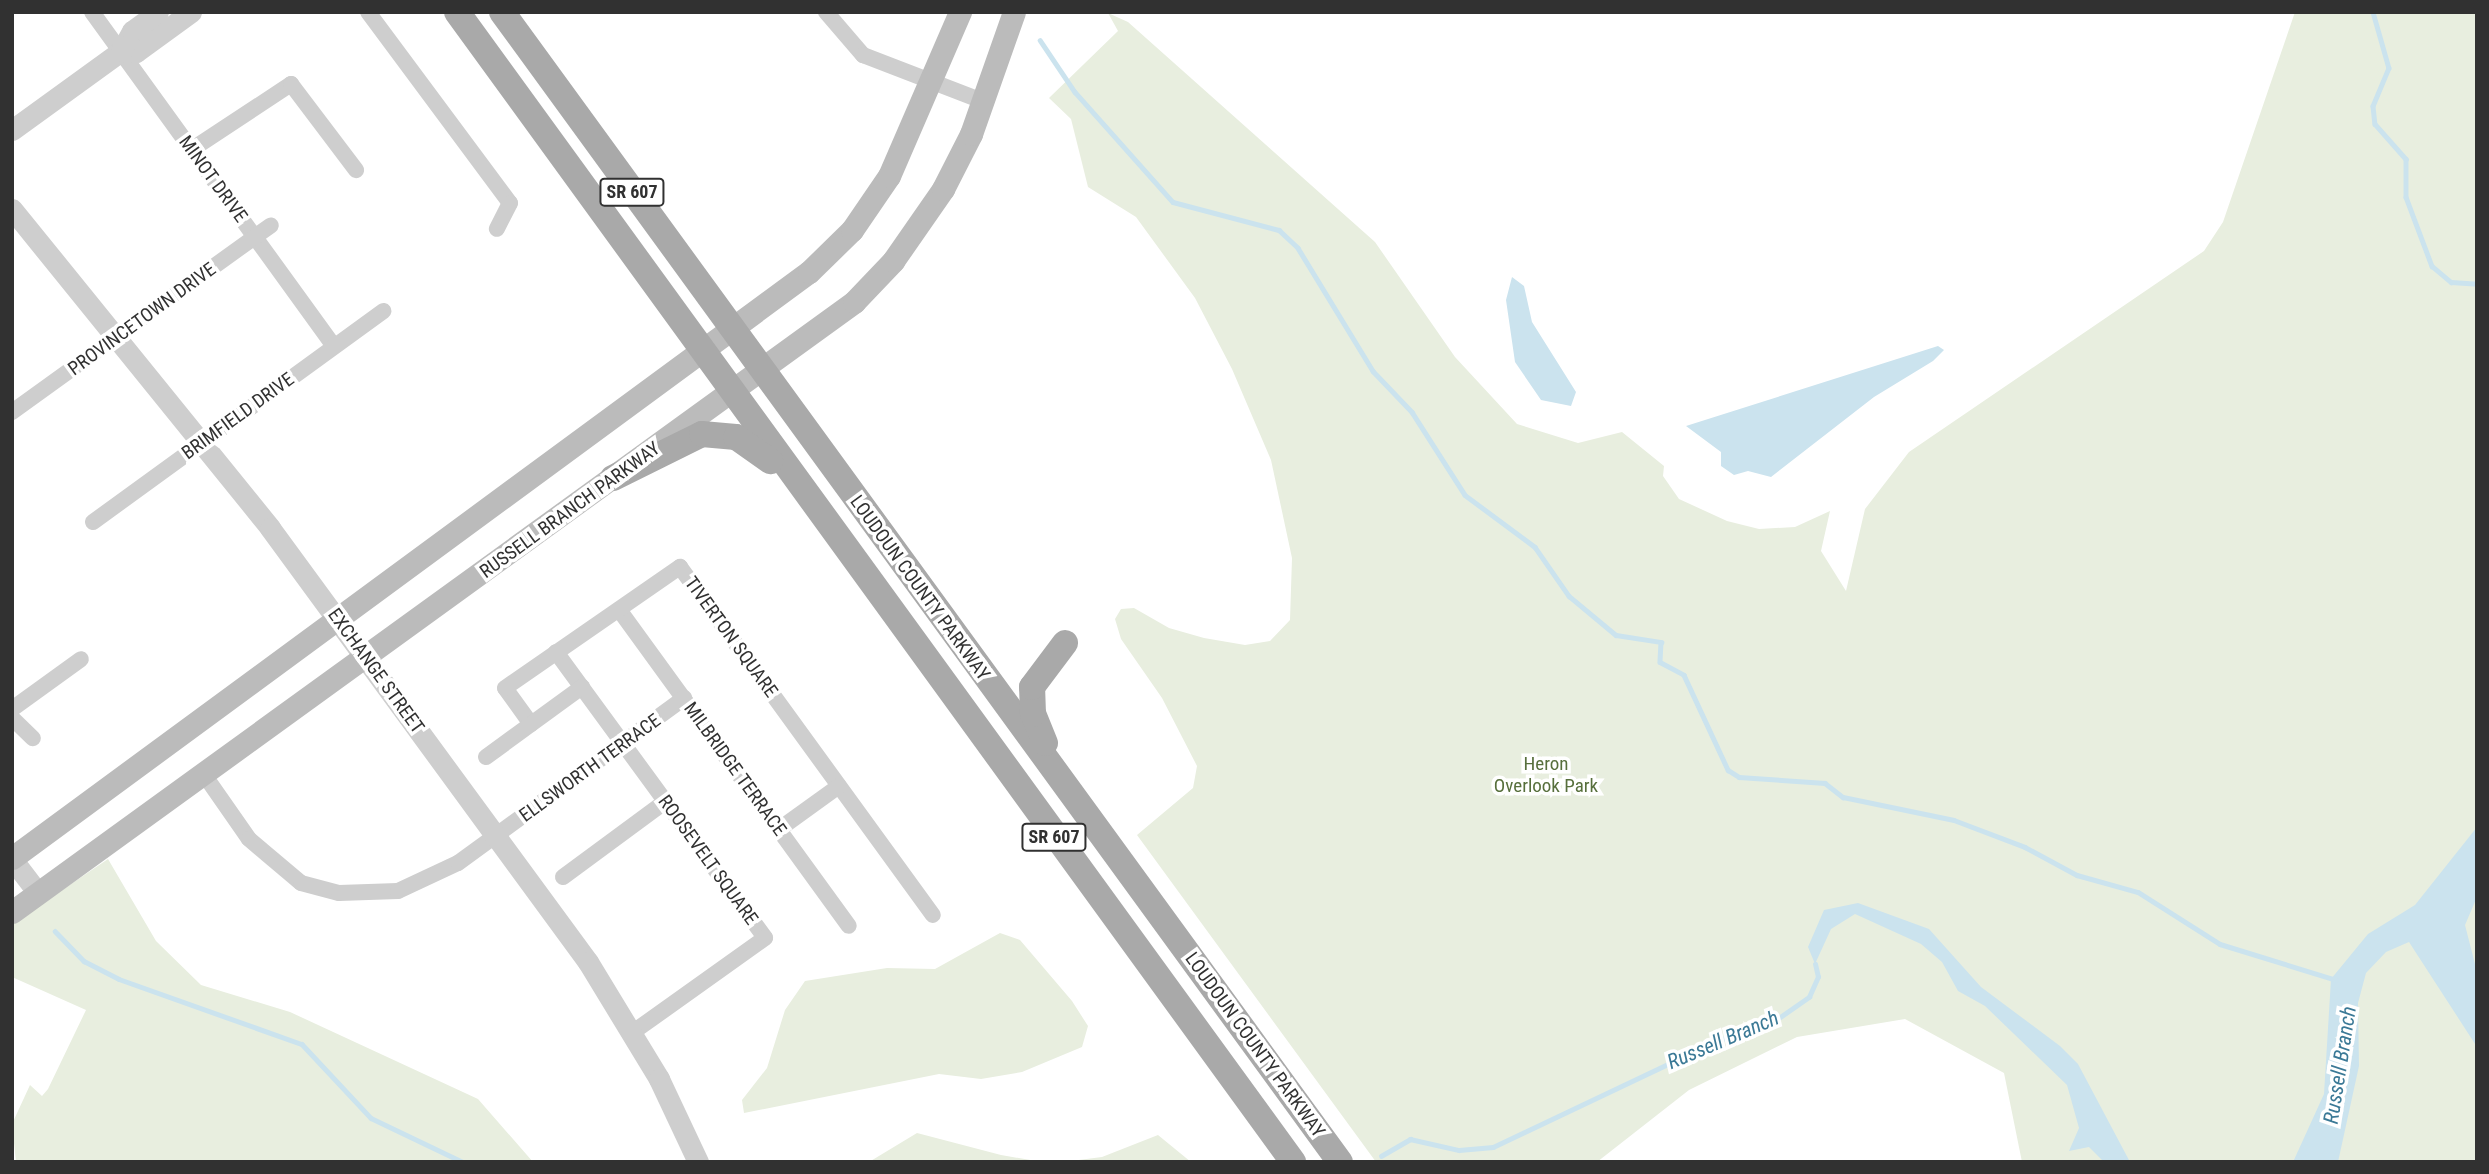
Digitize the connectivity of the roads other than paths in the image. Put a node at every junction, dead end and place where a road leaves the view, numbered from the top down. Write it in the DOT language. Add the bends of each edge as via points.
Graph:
graph roads {
  1 [pos="92,12"];
  2 [pos="158,12"];
  3 [pos="191,12"];
  4 [pos="368,12"];
  5 [pos="457,12"];
  6 [pos="502,12"];
  7 [pos="826,12"];
  8 [pos="960,12"];
  9 [pos="1014,12"];
  10 [pos="121,51"];
  11 [pos="932,79"];
  12 [pos="982,101"];
  13 [pos="12,130"];
  14 [pos="191,150"];
  15 [pos="356,170"];
  16 [pos="16,220"];
  17 [pos="271,225"];
  18 [pos="497,229"];
  19 [pos="255,237"];
  20 [pos="383,311"];
  21 [pos="731,329"];
  22 [pos="114,340"];
  23 [pos="334,346"];
  24 [pos="701,350"];
  25 [pos="762,370"];
  26 [pos="731,392"];
  27 [pos="12,412"];
  28 [pos="203,443"];
  29 [pos="613,478"];
  30 [pos="816,511"];
  31 [pos="93,522"];
  32 [pos="620,611"];
  33 [pos="338,620"];
  34 [pos="1065,643"];
  35 [pos="556,652"];
  36 [pos="365,656"];
  37 [pos="81,659"];
  38 [pos="582,687"];
  39 [pos="684,698"];
  40 [pos="12,709"];
  41 [pos="12,718"];
  42 [pos="531,724"];
  43 [pos="33,738"];
  44 [pos="623,743"];
  45 [pos="486,757"];
  46 [pos="202,773"];
  47 [pos="1058,774"];
  48 [pos="839,786"];
  49 [pos="666,801"];
  50 [pos="778,830"];
  51 [pos="495,836"];
  52 [pos="12,858"];
  53 [pos="563,877"];
  54 [pos="38,893"];
  55 [pos="12,912"];
  56 [pos="933,915"];
  57 [pos="849,926"];
  58 [pos="633,1032"];
  59 [pos="698,1162"];
  60 [pos="1293,1162"];
  61 [pos="1340,1162"];
  1 -- 10 [label="street, MINOT DRIVE"];
  2 -- 10 [label="street" via="132,31"];
  3 -- 10 [label="street" via="136,52"];
  4 -- 18 [label="street" via="510,203"];
  5 -- 24 [label="main road, LOUDOUN COUNTY PARKWAY / SR 607"];
  6 -- 21 [label="main road, LOUDOUN COUNTY PARKWAY / SR 607"];
  7 -- 11 [label="street" via="863,55"];
  8 -- 11 [label="main road"];
  9 -- 12 [label="main road, RUSSELL BRANCH PARKWAY"];
  10 -- 13 [label="street"];
  10 -- 14 [label="street, MINOT DRIVE"];
  11 -- 12 [label="street"];
  11 -- 21 [label="main road" via="889,176 852,230 809,272"];
  12 -- 25 [label="main road, RUSSELL BRANCH PARKWAY" via="943,188 893,261 829,323"];
  14 -- 15 [label="street" via="291,84"];
  14 -- 19 [label="street, MINOT DRIVE"];
  16 -- 22 [label="street, EXCHANGE STREET"];
  17 -- 19 [label="street, PROVINCETOWN DRIVE"];
  19 -- 22 [label="street, PROVINCETOWN DRIVE"];
  19 -- 23 [label="street, MINOT DRIVE"];
  20 -- 23 [label="street, BRIMFIELD DRIVE"];
  21 -- 24 [label="main road"];
  21 -- 25 [label="main road, LOUDOUN COUNTY PARKWAY / SR 607"];
  22 -- 27 [label="street, PROVINCETOWN DRIVE"];
  22 -- 28 [label="street, EXCHANGE STREET"];
  23 -- 28 [label="street, BRIMFIELD DRIVE"];
  24 -- 26 [label="main road, LOUDOUN COUNTY PARKWAY / SR 607"];
  24 -- 33 [label="main road"];
  25 -- 26 [label="main road, RUSSELL BRANCH PARKWAY"];
  25 -- 47 [label="main road, LOUDOUN COUNTY PARKWAY / SR 607"];
  26 -- 29 [label="main road, RUSSELL BRANCH PARKWAY"];
  26 -- 30 [label="main road, LOUDOUN COUNTY PARKWAY / SR 607"];
  28 -- 31 [label="street, BRIMFIELD DRIVE"];
  28 -- 33 [label="street, EXCHANGE STREET"];
  29 -- 30 [label="main road" via="686,440 725,434 755,447"];
  29 -- 36 [label="main road, RUSSELL BRANCH PARKWAY"];
  30 -- 60 [label="main road, LOUDOUN COUNTY PARKWAY / SR 607"];
  32 -- 35 [label="street, TIVERTON SQUARE"];
  32 -- 39 [label="street, MILBRIDGE TERRACE"];
  32 -- 48 [label="street, TIVERTON SQUARE" via="680,567"];
  33 -- 36 [label="street, EXCHANGE STREET"];
  33 -- 52 [label="main road"];
  34 -- 47 [label="main road" via="1032,687 1032,714"];
  35 -- 38 [label="street, ROOSEVELT SQUARE"];
  35 -- 42 [label="street, TIVERTON SQUARE" via="505,688"];
  36 -- 46 [label="main road, RUSSELL BRANCH PARKWAY"];
  36 -- 51 [label="street, EXCHANGE STREET"];
  37 -- 40 [label="street"];
  38 -- 42 [label="street"];
  38 -- 44 [label="street, ROOSEVELT SQUARE"];
  39 -- 44 [label="street, ELLSWORTH TERRACE"];
  39 -- 50 [label="street, MILBRIDGE TERRACE"];
  41 -- 43 [label="street"];
  42 -- 45 [label="street"];
  44 -- 49 [label="street, ROOSEVELT SQUARE"];
  44 -- 51 [label="street, ELLSWORTH TERRACE"];
  46 -- 51 [label="street, ELLSWORTH TERRACE" via="268,860 323,891 398,891 435,876"];
  46 -- 54 [label="main road, RUSSELL BRANCH PARKWAY"];
  47 -- 61 [label="main road, LOUDOUN COUNTY PARKWAY / SR 607"];
  48 -- 50 [label="street"];
  48 -- 56 [label="street, TIVERTON SQUARE"];
  49 -- 53 [label="street"];
  49 -- 58 [label="street, ROOSEVELT SQUARE" via="765,938"];
  50 -- 57 [label="street, MILBRIDGE TERRACE"];
  51 -- 58 [label="street, EXCHANGE STREET"];
  52 -- 54 [label="street"];
  54 -- 55 [label="main road, RUSSELL BRANCH PARKWAY"];
  58 -- 59 [label="street, EXCHANGE STREET"];
}
